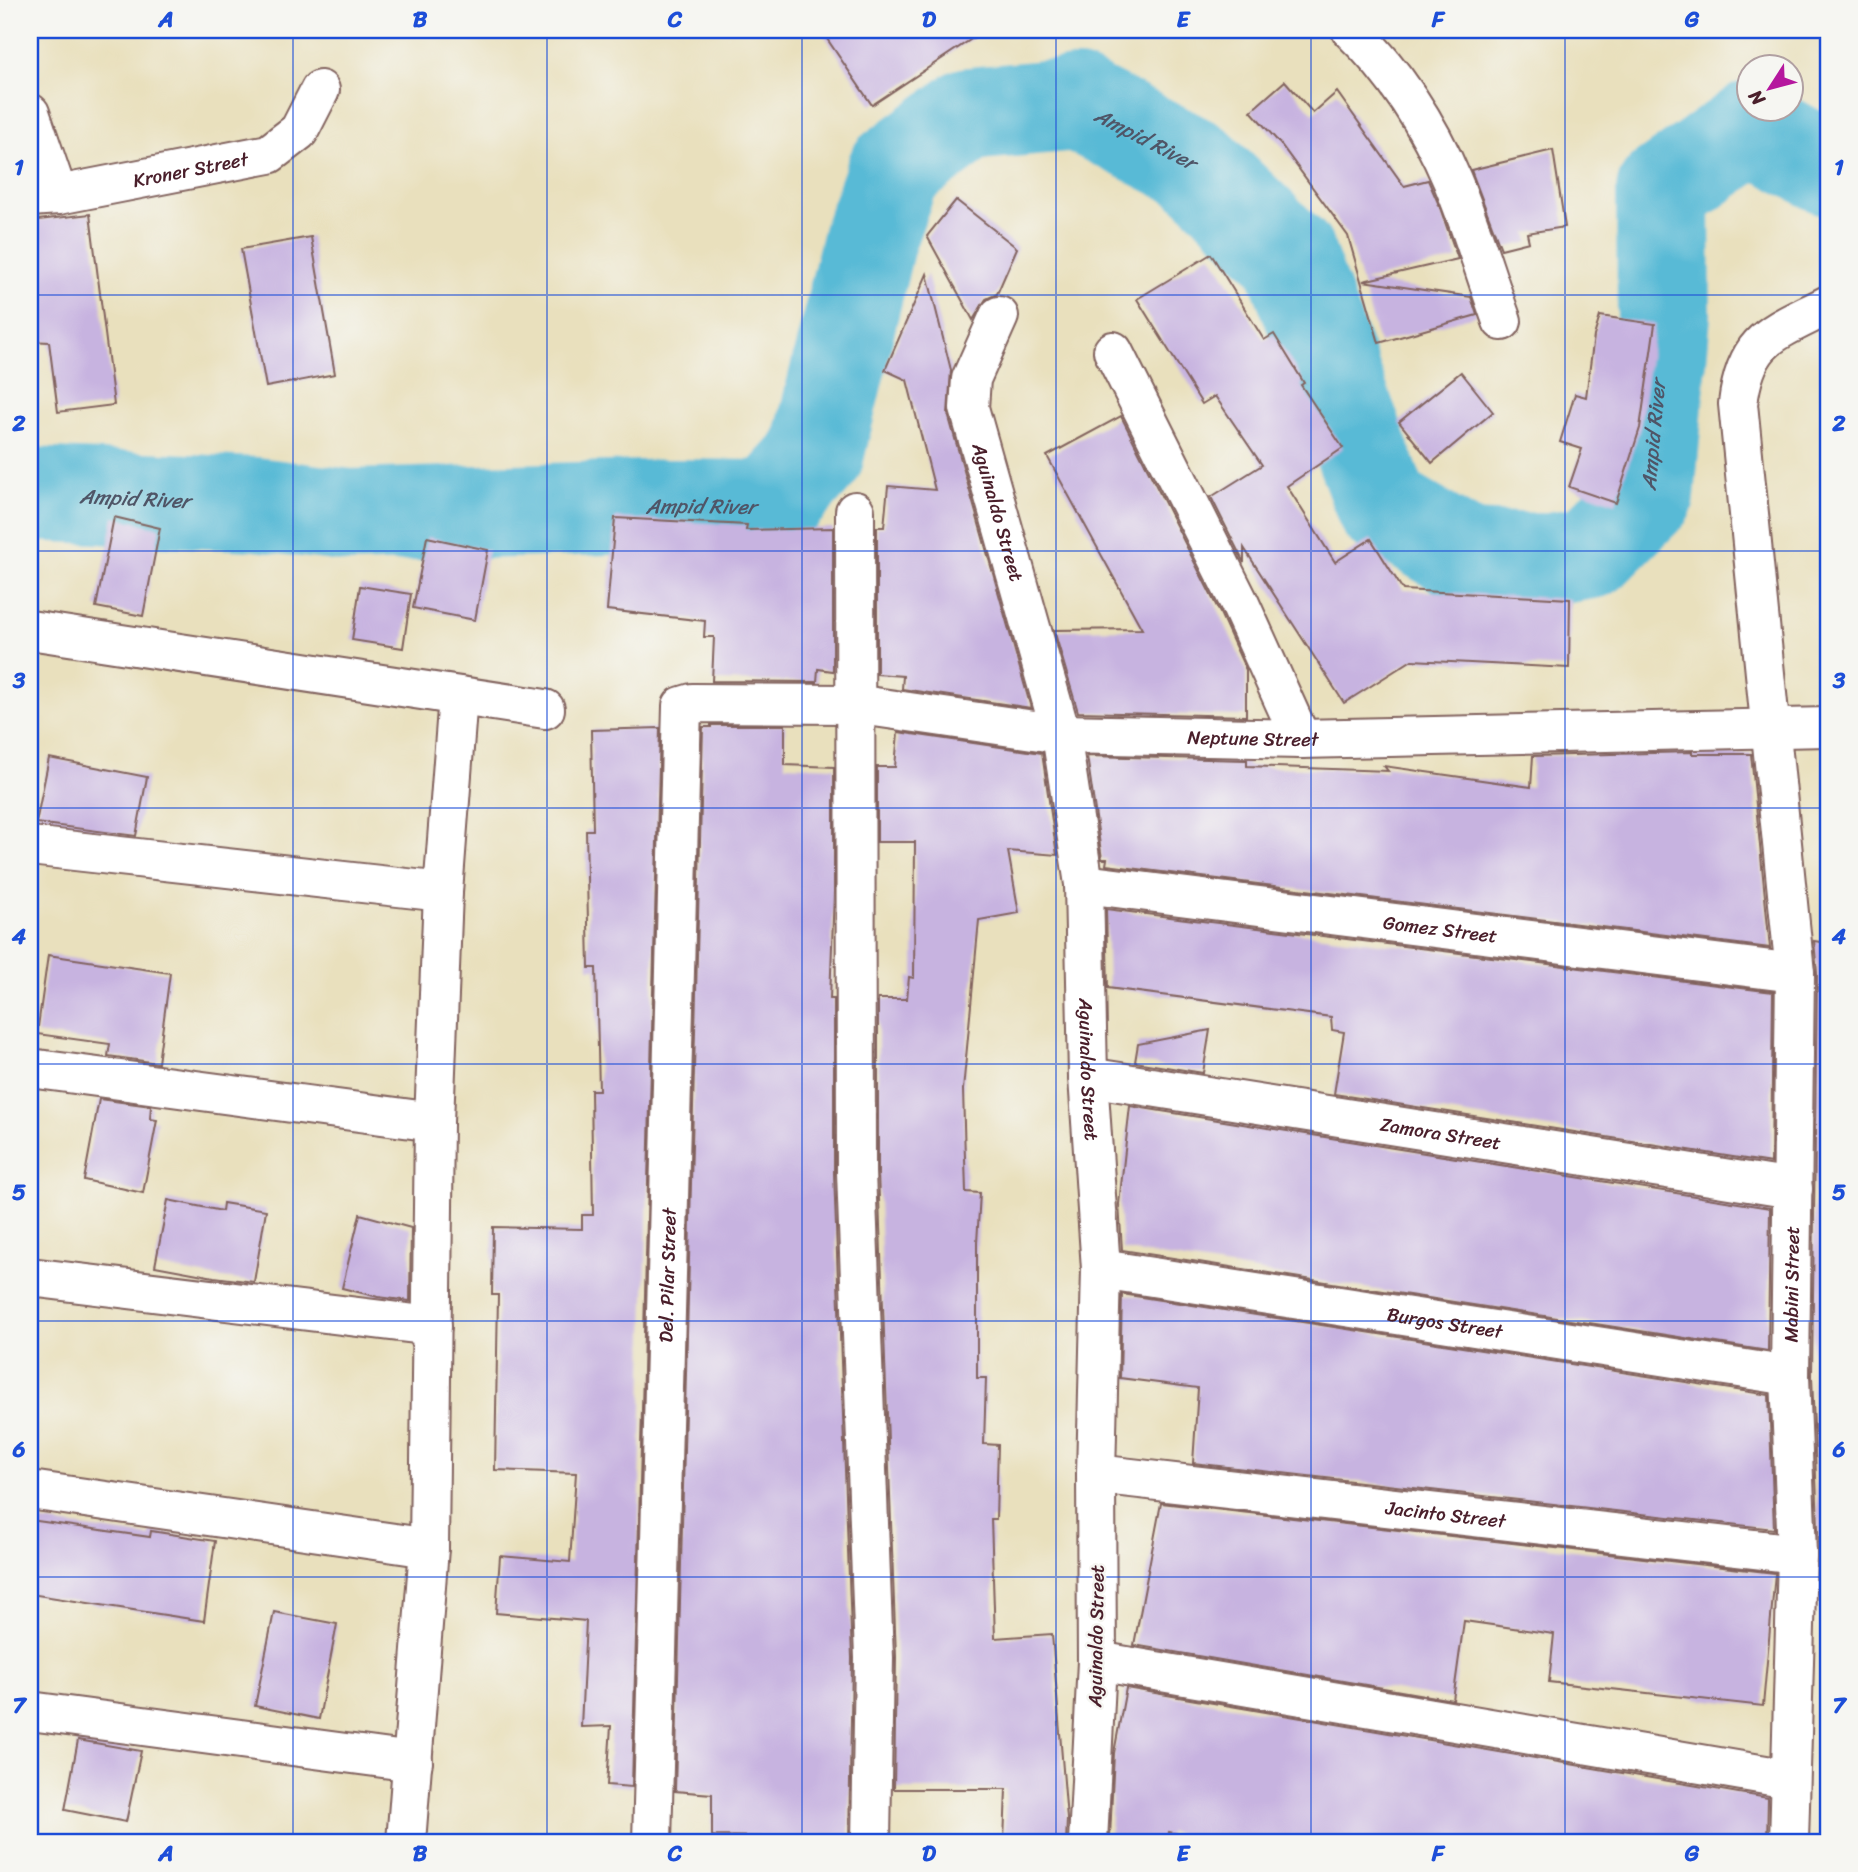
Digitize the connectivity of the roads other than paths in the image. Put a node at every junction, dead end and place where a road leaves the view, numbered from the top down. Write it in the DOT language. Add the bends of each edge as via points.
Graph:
graph roads {
  1 [pos="1351,30"];
  2 [pos="320,90"];
  3 [pos="30,113"];
  4 [pos="44,196"];
  5 [pos="1828,305"];
  6 [pos="999,316"];
  7 [pos="1502,321"];
  8 [pos="1113,351"];
  9 [pos="855,511"];
  10 [pos="30,630"];
  11 [pos="458,696"];
  12 [pos="854,704"];
  13 [pos="680,708"];
  14 [pos="545,709"];
  15 [pos="1828,727"];
  16 [pos="1770,728"];
  17 [pos="1060,734"];
  18 [pos="1301,739"];
  19 [pos="30,846"];
  20 [pos="1084,884"];
  21 [pos="443,892"];
  22 [pos="1795,973"];
  23 [pos="30,1068"];
  24 [pos="1088,1077"];
  25 [pos="434,1122"];
  26 [pos="1793,1189"];
  27 [pos="1101,1269"];
  28 [pos="30,1277"];
  29 [pos="432,1326"];
  30 [pos="1790,1376"];
  31 [pos="1096,1474"];
  32 [pos="30,1490"];
  33 [pos="429,1548"];
  34 [pos="1797,1554"];
  35 [pos="1097,1661"];
  36 [pos="30,1711"];
  37 [pos="413,1762"];
  38 [pos="1790,1779"];
  39 [pos="406,1842"];
  40 [pos="652,1842"];
  41 [pos="871,1842"];
  42 [pos="1090,1842"];
  43 [pos="1789,1842"];
  1 -- 7 [label="street" via="1387,68 1452,178"];
  2 -- 4 [label="street, Kroner Street" via="299,131 269,154"];
  3 -- 4 [label="street"];
  5 -- 16 [label="street, Mabini Street" via="1768,336 1750,356 1741,378 1738,404"];
  6 -- 17 [label="street, Aguinaldo Street" via="971,379 969,408"];
  8 -- 18 [label="street" via="1234,592"];
  9 -- 12 [label="street"];
  10 -- 11 [label="street"];
  11 -- 14 [label="street"];
  11 -- 21 [label="street"];
  12 -- 13 [label="street, Neptune Street" via="692,703"];
  12 -- 17 [label="street, Neptune Street"];
  12 -- 41 [label="street" via="856,1172 874,1658"];
  13 -- 40 [label="street, Del. Pilar Street"];
  15 -- 16 [label="street, Neptune Street"];
  16 -- 18 [label="street, Neptune Street"];
  16 -- 22 [label="street, Mabini Street"];
  17 -- 18 [label="street, Neptune Street"];
  17 -- 20 [label="street, Aguinaldo Street"];
  19 -- 21 [label="street"];
  20 -- 22 [label="street, Gomez Street"];
  20 -- 24 [label="street, Aguinaldo Street"];
  21 -- 25 [label="street"];
  22 -- 26 [label="street, Mabini Street"];
  23 -- 25 [label="street"];
  24 -- 26 [label="street, Zamora Street"];
  24 -- 27 [label="street, Aguinaldo Street"];
  25 -- 29 [label="street"];
  26 -- 30 [label="street, Mabini Street"];
  27 -- 30 [label="street, Burgos Street"];
  27 -- 31 [label="street, Aguinaldo Street"];
  28 -- 29 [label="street"];
  29 -- 33 [label="street"];
  30 -- 34 [label="street, Mabini Street"];
  31 -- 34 [label="street, Jacinto Street"];
  31 -- 35 [label="street, Aguinaldo Street"];
  32 -- 33 [label="street"];
  33 -- 37 [label="street"];
  34 -- 38 [label="street, Mabini Street"];
  35 -- 38 [label="street"];
  35 -- 42 [label="street, Aguinaldo Street"];
  36 -- 37 [label="street"];
  37 -- 39 [label="street"];
  38 -- 43 [label="street, Mabini Street"];
}
